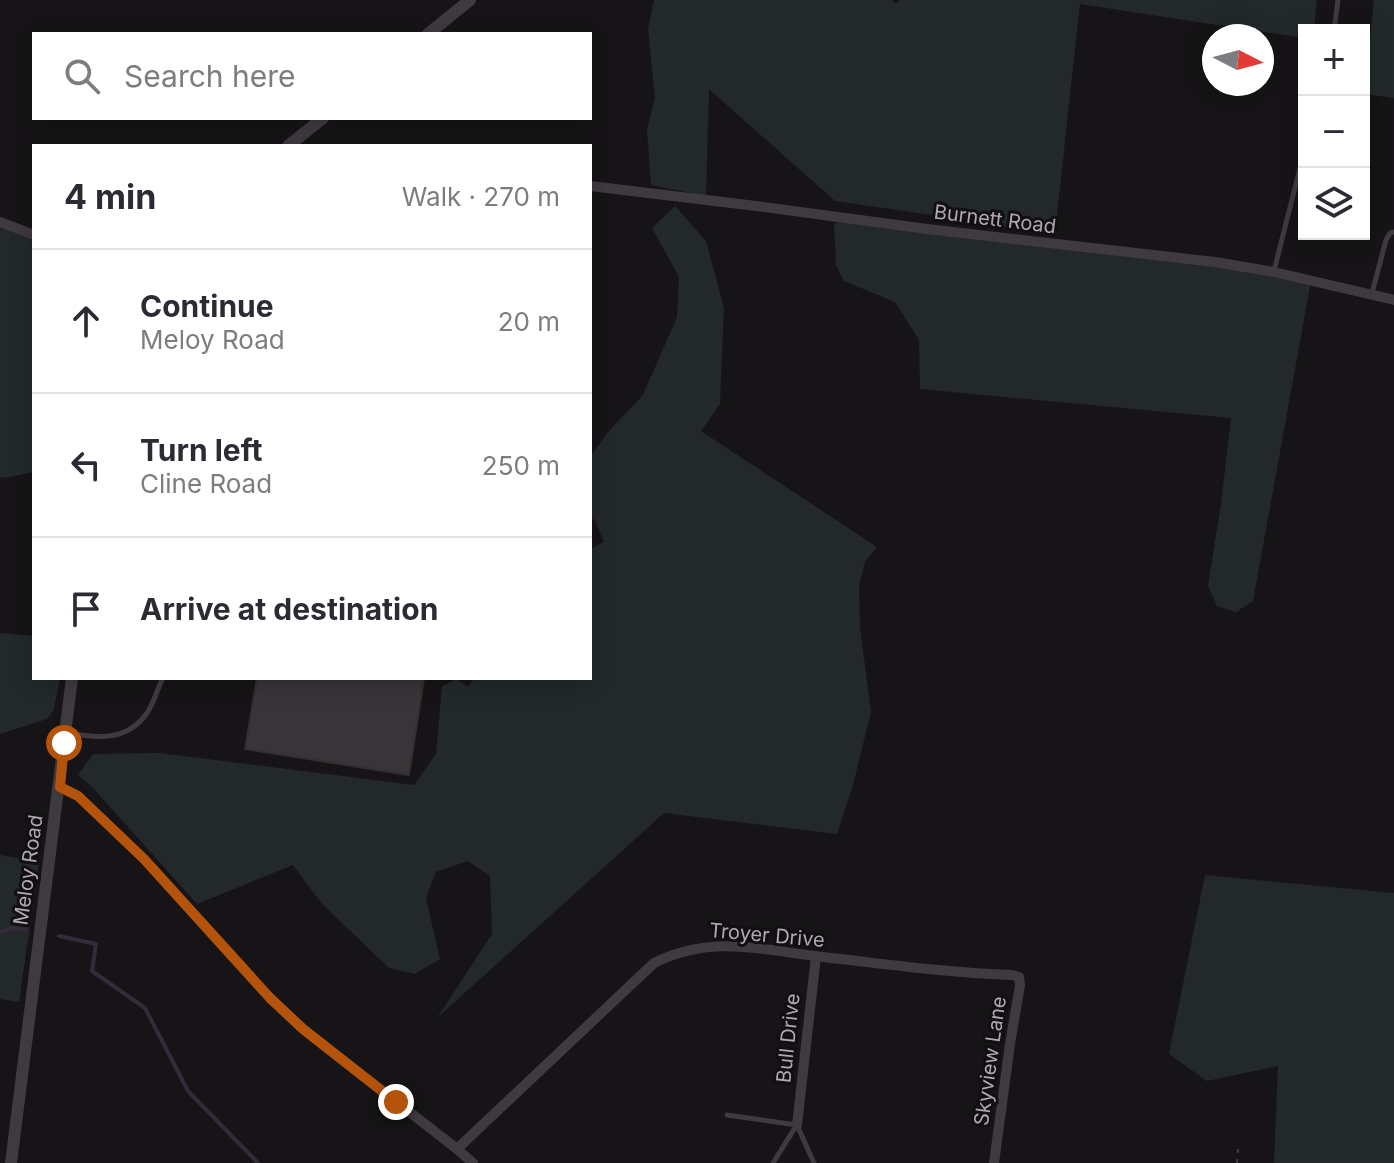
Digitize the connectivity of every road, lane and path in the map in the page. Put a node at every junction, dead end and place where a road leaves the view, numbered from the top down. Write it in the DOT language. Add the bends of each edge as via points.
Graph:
graph roads {
  1 [pos="470,0"];
  2 [pos="1338,0"];
  3 [pos="1335,24"];
  4 [pos="430,32"];
  5 [pos="320,120"];
  6 [pos="290,144"];
  7 [pos="1300,168"];
  8 [pos="592,186"];
  9 [pos="0,222"];
  10 [pos="1394,232"];
  11 [pos="32,234"];
  12 [pos="1274,272"];
  13 [pos="1371,295"];
  14 [pos="1394,300"];
  15 [pos="72,680"];
  16 [pos="162,680"];
  17 [pos="65,733"];
  18 [pos="60,787"];
  19 [pos="816,956"];
  20 [pos="959,972"];
  21 [pos="727,1115"];
  22 [pos="797,1125"];
  23 [pos="457,1149"];
  24 [pos="1238,1149"];
  25 [pos="11,1163"];
  26 [pos="473,1163"];
  27 [pos="773,1163"];
  28 [pos="814,1163"];
  29 [pos="994,1163"];
  30 [pos="1237,1163"];
  1 -- 4 [label="street"];
  2 -- 3 [label="lane"];
  5 -- 6 [label="street"];
  7 -- 12 [label="lane"];
  8 -- 12 [label="street, Burnett Road"];
  9 -- 11 [label="street"];
  10 -- 13 [label="lane" via="1386,240"];
  12 -- 13 [label="street, Burnett Road"];
  13 -- 14 [label="street, Burnett Road"];
  15 -- 17 [label="street, Meloy Road"];
  16 -- 17 [label="lane" via="148,712 131,730 108,738"];
  17 -- 18 [label="street, Meloy Road"];
  18 -- 23 [label="street" via="78,796 123,838 303,1029"];
  18 -- 25 [label="street, Meloy Road"];
  19 -- 20 [label="street, Troyer Drive"];
  19 -- 22 [label="street, Bull Drive"];
  19 -- 23 [label="street, Troyer Drive" via="714,946 681,951 654,963"];
  20 -- 29 [label="street, Skyview Lane" via="1019,977"];
  21 -- 22 [label="lane"];
  22 -- 27 [label="lane"];
  22 -- 28 [label="lane"];
  23 -- 26 [label="street"];
  24 -- 30 [label="path"];
}
